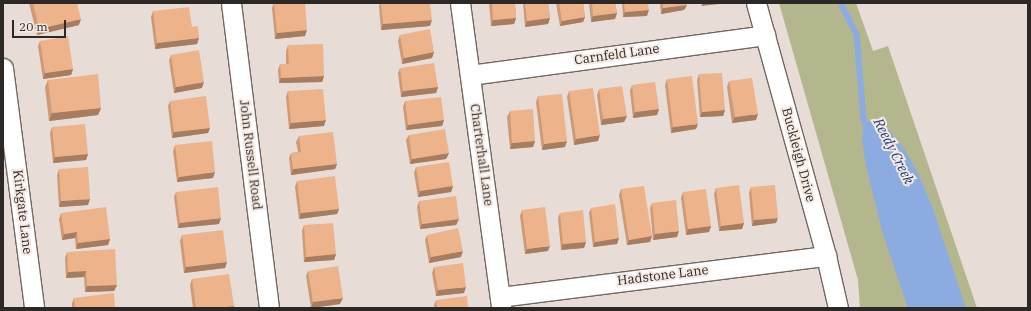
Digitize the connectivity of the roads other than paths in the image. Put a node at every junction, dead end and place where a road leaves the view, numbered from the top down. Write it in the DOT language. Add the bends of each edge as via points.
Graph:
graph roads {
  1 [pos="230,3"];
  2 [pos="460,3"];
  3 [pos="756,3"];
  4 [pos="765,35"];
  5 [pos="3,68"];
  6 [pos="470,75"];
  7 [pos="826,256"];
  8 [pos="500,303"];
  9 [pos="34,308"];
  10 [pos="269,308"];
  11 [pos="838,308"];
  1 -- 10 [label="street, John Russell Road"];
  2 -- 6 [label="street, Charterhall Lane"];
  3 -- 4 [label="street, Buckleigh Drive"];
  4 -- 6 [label="street, Carnfeld Lane"];
  4 -- 7 [label="street, Buckleigh Drive"];
  5 -- 9 [label="street, Kirkgate Lane"];
  6 -- 8 [label="street, Charterhall Lane"];
  7 -- 8 [label="street, Hadstone Lane"];
  7 -- 11 [label="street, Buckleigh Drive"];
}
